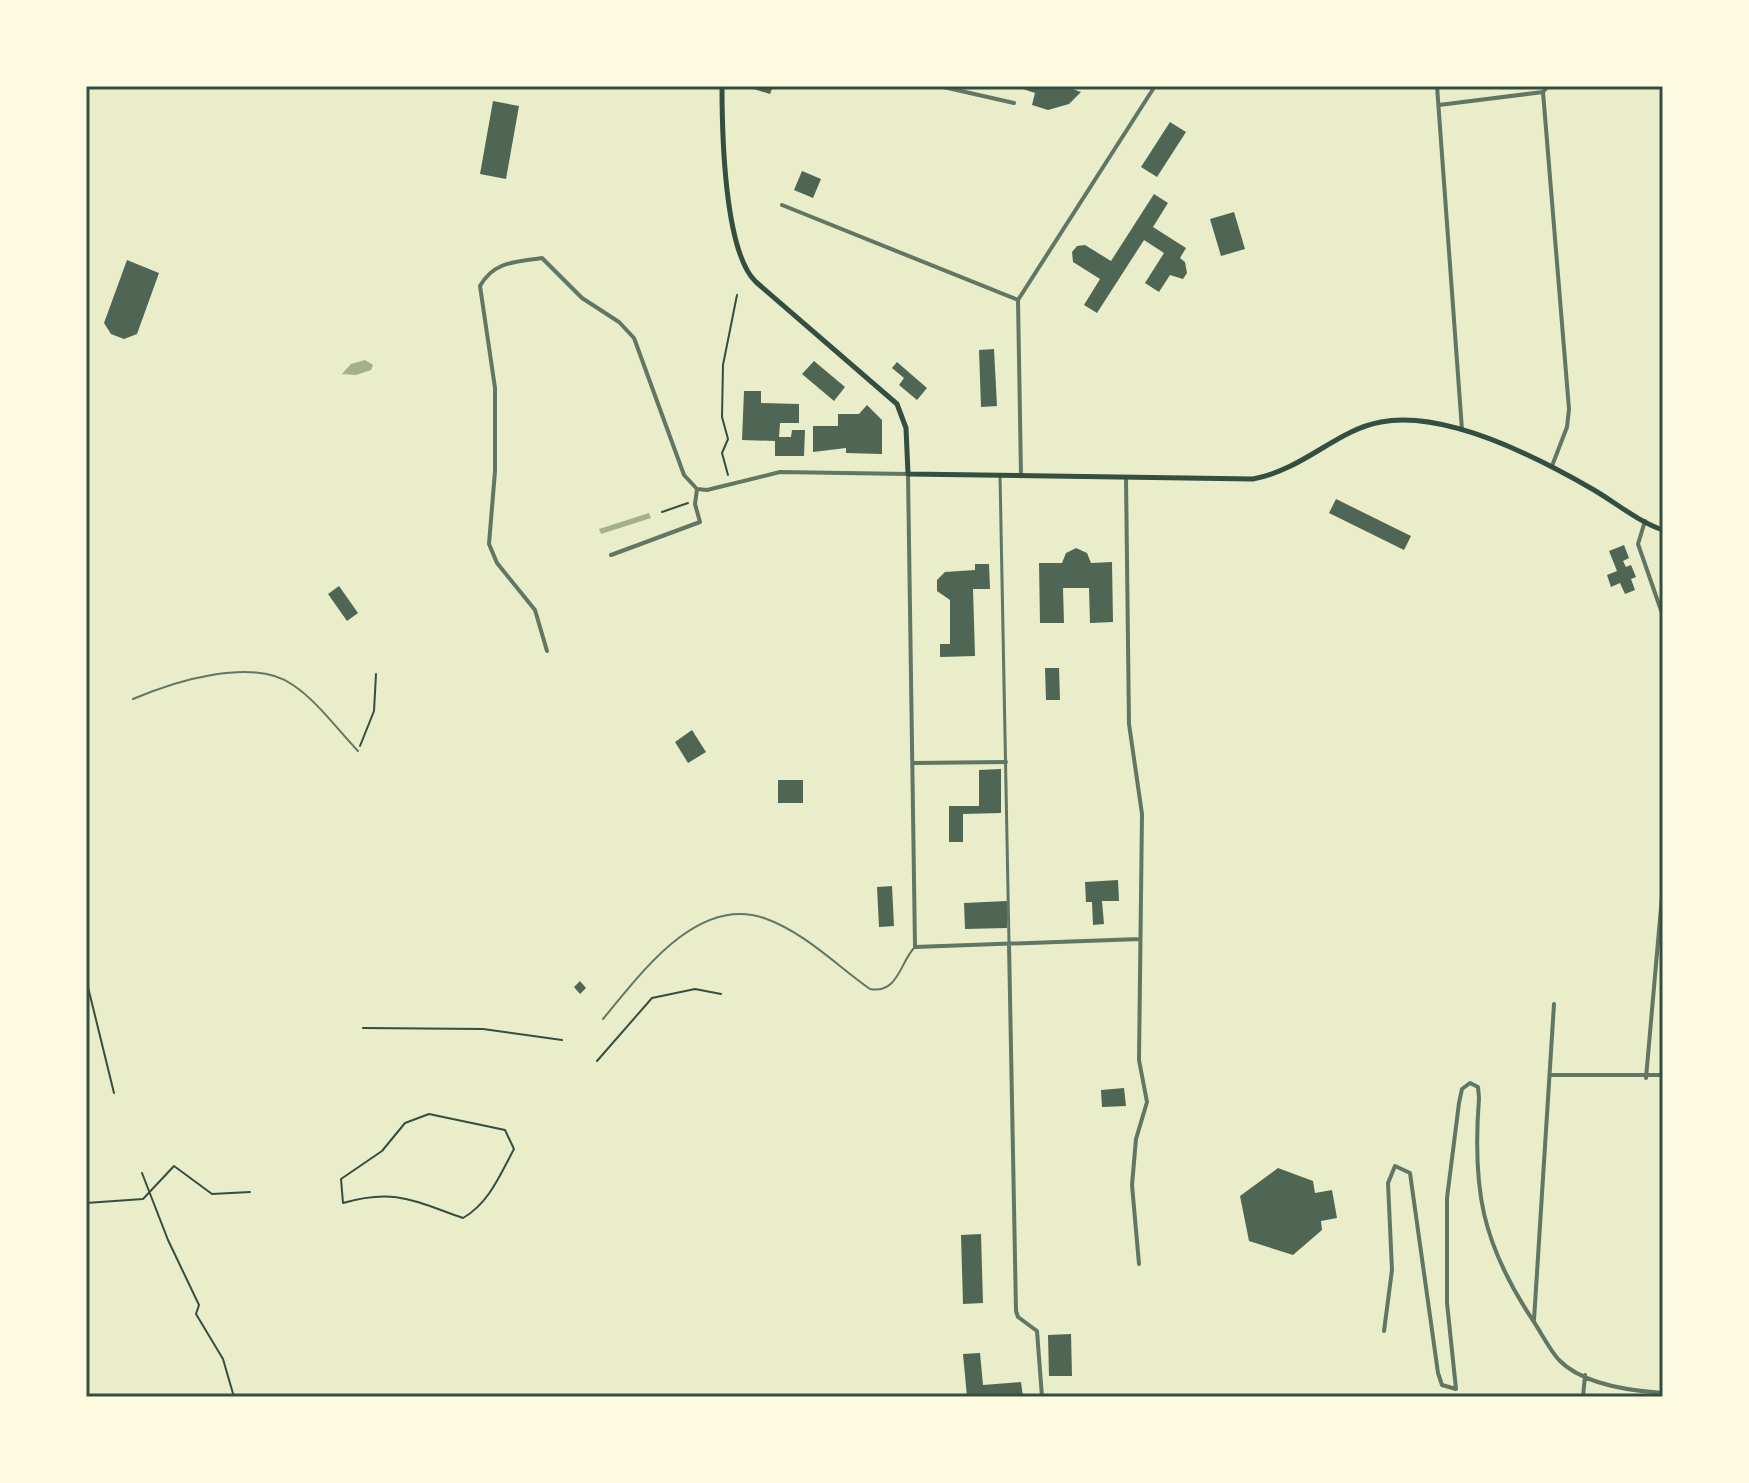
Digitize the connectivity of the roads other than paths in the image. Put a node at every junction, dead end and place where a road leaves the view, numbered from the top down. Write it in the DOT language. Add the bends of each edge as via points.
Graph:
graph roads {
  1 [pos="722,86"];
  2 [pos="939,86"];
  3 [pos="1155,86"];
  4 [pos="1437,86"];
  5 [pos="1548,86"];
  6 [pos="1543,92"];
  7 [pos="1014,103"];
  8 [pos="1439,105"];
  9 [pos="782,205"];
  10 [pos="1018,300"];
  11 [pos="1462,431"];
  12 [pos="1552,466"];
  13 [pos="908,474"];
  14 [pos="1000,475"];
  15 [pos="1021,476"];
  16 [pos="1126,478"];
  17 [pos="697,489"];
  18 [pos="1645,521"];
  19 [pos="1663,530"];
  20 [pos="611,555"];
  21 [pos="1663,616"];
  22 [pos="547,651"];
  23 [pos="133,699"];
  24 [pos="358,751"];
  25 [pos="1006,762"];
  26 [pos="914,763"];
  27 [pos="1663,885"];
  28 [pos="1140,939"];
  29 [pos="1009,944"];
  30 [pos="915,947"];
  31 [pos="1554,1004"];
  32 [pos="603,1019"];
  33 [pos="1549,1075"];
  34 [pos="1663,1075"];
  35 [pos="1646,1078"];
  36 [pos="1139,1264"];
  37 [pos="1534,1322"];
  38 [pos="1384,1331"];
  39 [pos="1585,1375"];
  40 [pos="1663,1393"];
  41 [pos="1042,1397"];
  42 [pos="1583,1397"];
  1 -- 13 [label="main road" via="721,142 738,253 749,276 897,404 906,428"];
  2 -- 7 [label="street"];
  3 -- 10 [label="street"];
  4 -- 8 [label="street"];
  5 -- 6 [label="street"];
  6 -- 8 [label="street"];
  6 -- 12 [label="street" via="1569,409"];
  8 -- 11 [label="street"];
  9 -- 10 [label="street"];
  10 -- 15 [label="street"];
  11 -- 12 [label="main road"];
  11 -- 16 [label="main road" via="1385,421 1271,475 1236,480"];
  12 -- 18 [label="main road"];
  13 -- 14 [label="main road"];
  13 -- 17 [label="street" via="780,472"];
  13 -- 26 [label="street"];
  14 -- 15 [label="main road"];
  14 -- 25 [label="street"];
  15 -- 16 [label="main road"];
  16 -- 28 [label="street" via="1129,724 1142,814"];
  17 -- 20 [label="street" via="700,522"];
  17 -- 22 [label="street" via="684,475 627,329 582,298 542,258 503,264 487,274 480,286 495,388 489,544 497,563 535,610"];
  18 -- 19 [label="main road"];
  18 -- 21 [label="street" via="1638,544"];
  23 -- 24 [label="lane" via="170,683 227,673 263,675 291,683"];
  25 -- 26 [label="street"];
  25 -- 29 [label="street"];
  26 -- 30 [label="street"];
  27 -- 35 [label="street"];
  28 -- 29 [label="street"];
  28 -- 36 [label="street" via="1139,1060 1147,1102 1136,1139 1132,1185"];
  29 -- 30 [label="street"];
  29 -- 41 [label="street" via="1016,1311 1037,1331"];
  30 -- 32 [label="lane" via="898,977 879,991 807,941 761,917 716,919 665,947"];
  31 -- 33 [label="street"];
  33 -- 35 [label="street"];
  33 -- 37 [label="street"];
  34 -- 35 [label="street"];
  37 -- 38 [label="street" via="1505,1272 1481,1210 1475,1176 1479,1098 1478,1087 1470,1083 1462,1089 1459,1103 1447,1198 1447,1303 1456,1389 1442,1385 1438,1373 1410,1173 1395,1166 1388,1183 1392,1270"];
  37 -- 39 [label="street" via="1560,1362"];
  39 -- 40 [label="street" via="1631,1391"];
  39 -- 42 [label="street"];
}
